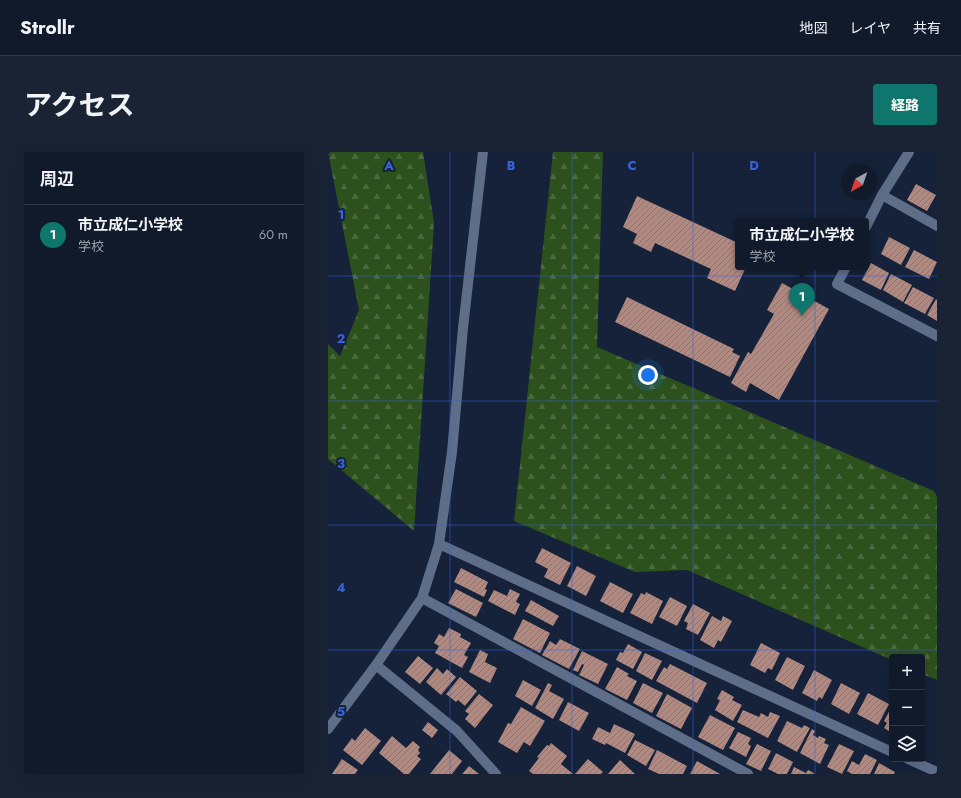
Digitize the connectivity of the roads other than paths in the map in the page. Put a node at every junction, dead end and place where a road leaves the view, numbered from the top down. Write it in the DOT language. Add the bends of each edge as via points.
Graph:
graph roads {
  1 [pos="483,152"];
  2 [pos="909,152"];
  3 [pos="882,195"];
  4 [pos="869,221"];
  5 [pos="937,226"];
  6 [pos="844,270"];
  7 [pos="937,336"];
  8 [pos="439,544"];
  9 [pos="422,598"];
  10 [pos="376,665"];
  11 [pos="328,729"];
  12 [pos="889,751"];
  13 [pos="915,762"];
  14 [pos="937,772"];
  15 [pos="496,774"];
  16 [pos="748,774"];
  1 -- 8 [label="street" via="452,452"];
  2 -- 3 [label="street"];
  3 -- 4 [label="street"];
  3 -- 5 [label="street"];
  6 -- 7 [label="street" via="837,284"];
  8 -- 9 [label="street"];
  8 -- 12 [label="street"];
  9 -- 10 [label="street"];
  9 -- 16 [label="street"];
  10 -- 11 [label="street"];
  10 -- 15 [label="street" via="457,731"];
  13 -- 14 [label="street"];
}
